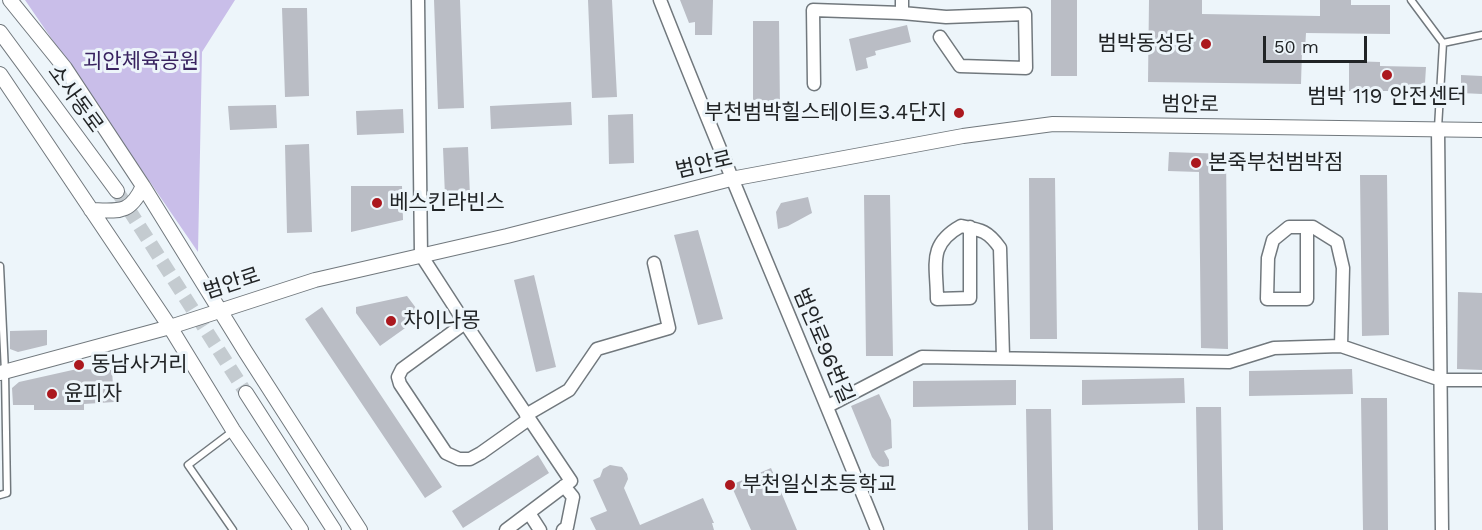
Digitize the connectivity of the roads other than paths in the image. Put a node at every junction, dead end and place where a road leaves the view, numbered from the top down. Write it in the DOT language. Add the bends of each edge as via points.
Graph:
graph roads {
  1 [pos="10,0"];
  2 [pos="418,0"];
  3 [pos="660,0"];
  4 [pos="1411,0"];
  5 [pos="902,6"];
  6 [pos="0,32"];
  7 [pos="1482,35"];
  8 [pos="940,37"];
  9 [pos="1443,43"];
  10 [pos="0,74"];
  11 [pos="814,84"];
  12 [pos="1438,129"];
  13 [pos="1482,130"];
  14 [pos="731,179"];
  15 [pos="143,186"];
  16 [pos="117,191"];
  17 [pos="91,210"];
  18 [pos="970,227"];
  19 [pos="1307,227"];
  20 [pos="421,255"];
  21 [pos="654,263"];
  22 [pos="0,268"];
  23 [pos="220,309"];
  24 [pos="465,323"];
  25 [pos="170,327"];
  26 [pos="1341,346"];
  27 [pos="1003,357"];
  28 [pos="2,373"];
  29 [pos="1441,380"];
  30 [pos="1482,380"];
  31 [pos="246,393"];
  32 [pos="828,406"];
  33 [pos="528,417"];
  34 [pos="233,430"];
  35 [pos="564,486"];
  36 [pos="0,495"];
  37 [pos="528,513"];
  38 [pos="233,530"];
  39 [pos="301,530"];
  40 [pos="334,530"];
  41 [pos="360,530"];
  42 [pos="506,530"];
  43 [pos="540,530"];
  44 [pos="563,530"];
  45 [pos="877,530"];
  46 [pos="1442,530"];
  1 -- 15 [label="street" via="65,68"];
  2 -- 20 [label="street"];
  3 -- 14 [label="street, 범안로96번길"];
  4 -- 9 [label="lane"];
  5 -- 8 [label="street" via="946,17 1025,14 1026,68 960,66"];
  5 -- 11 [label="street" via="813,10"];
  6 -- 16 [label="street, 소사동로"];
  7 -- 9 [label="lane"];
  9 -- 12 [label="lane"];
  10 -- 17 [label="street"];
  12 -- 13 [label="street, 범안로"];
  12 -- 14 [label="street, 범안로" via="1053,124 963,136"];
  12 -- 29 [label="street"];
  14 -- 20 [label="street, 범안로"];
  14 -- 32 [label="street, 범안로96번길"];
  15 -- 17 [label="street" via="135,202 121,210"];
  15 -- 23 [label="street"];
  17 -- 25 [label="street"];
  18 -- 18 [label="street" via="961,226 949,233 938,246 937,299 970,298"];
  18 -- 27 [label="street" via="991,236 1000,248"];
  19 -- 19 [label="street" via="1288,227 1273,240 1268,258 1267,299 1307,299"];
  19 -- 26 [label="street" via="1337,242 1343,268"];
  20 -- 23 [label="street, 범안로" via="315,280"];
  20 -- 24 [label="street"];
  21 -- 33 [label="street" via="669,328 597,350 569,390"];
  22 -- 28 [label="lane"];
  23 -- 25 [label="street, 범안로"];
  23 -- 41 [label="street"];
  24 -- 33 [label="street"];
  24 -- 33 [label="street" via="402,369 398,377 446,453 470,459"];
  25 -- 28 [label="street, 범안로"];
  25 -- 34 [label="street"];
  26 -- 27 [label="street" via="1274,348 1229,362"];
  26 -- 29 [label="street"];
  27 -- 32 [label="street" via="922,357"];
  28 -- 36 [label="lane" via="7,493"];
  29 -- 30 [label="street"];
  29 -- 46 [label="street"];
  31 -- 40 [label="street"];
  32 -- 45 [label="street, 범안로96번길"];
  33 -- 35 [label="street" via="571,481"];
  34 -- 38 [label="lane" via="188,465"];
  34 -- 39 [label="street"];
  35 -- 37 [label="street"];
  35 -- 44 [label="street" via="573,497"];
  37 -- 42 [label="street"];
  37 -- 43 [label="street"];
}
